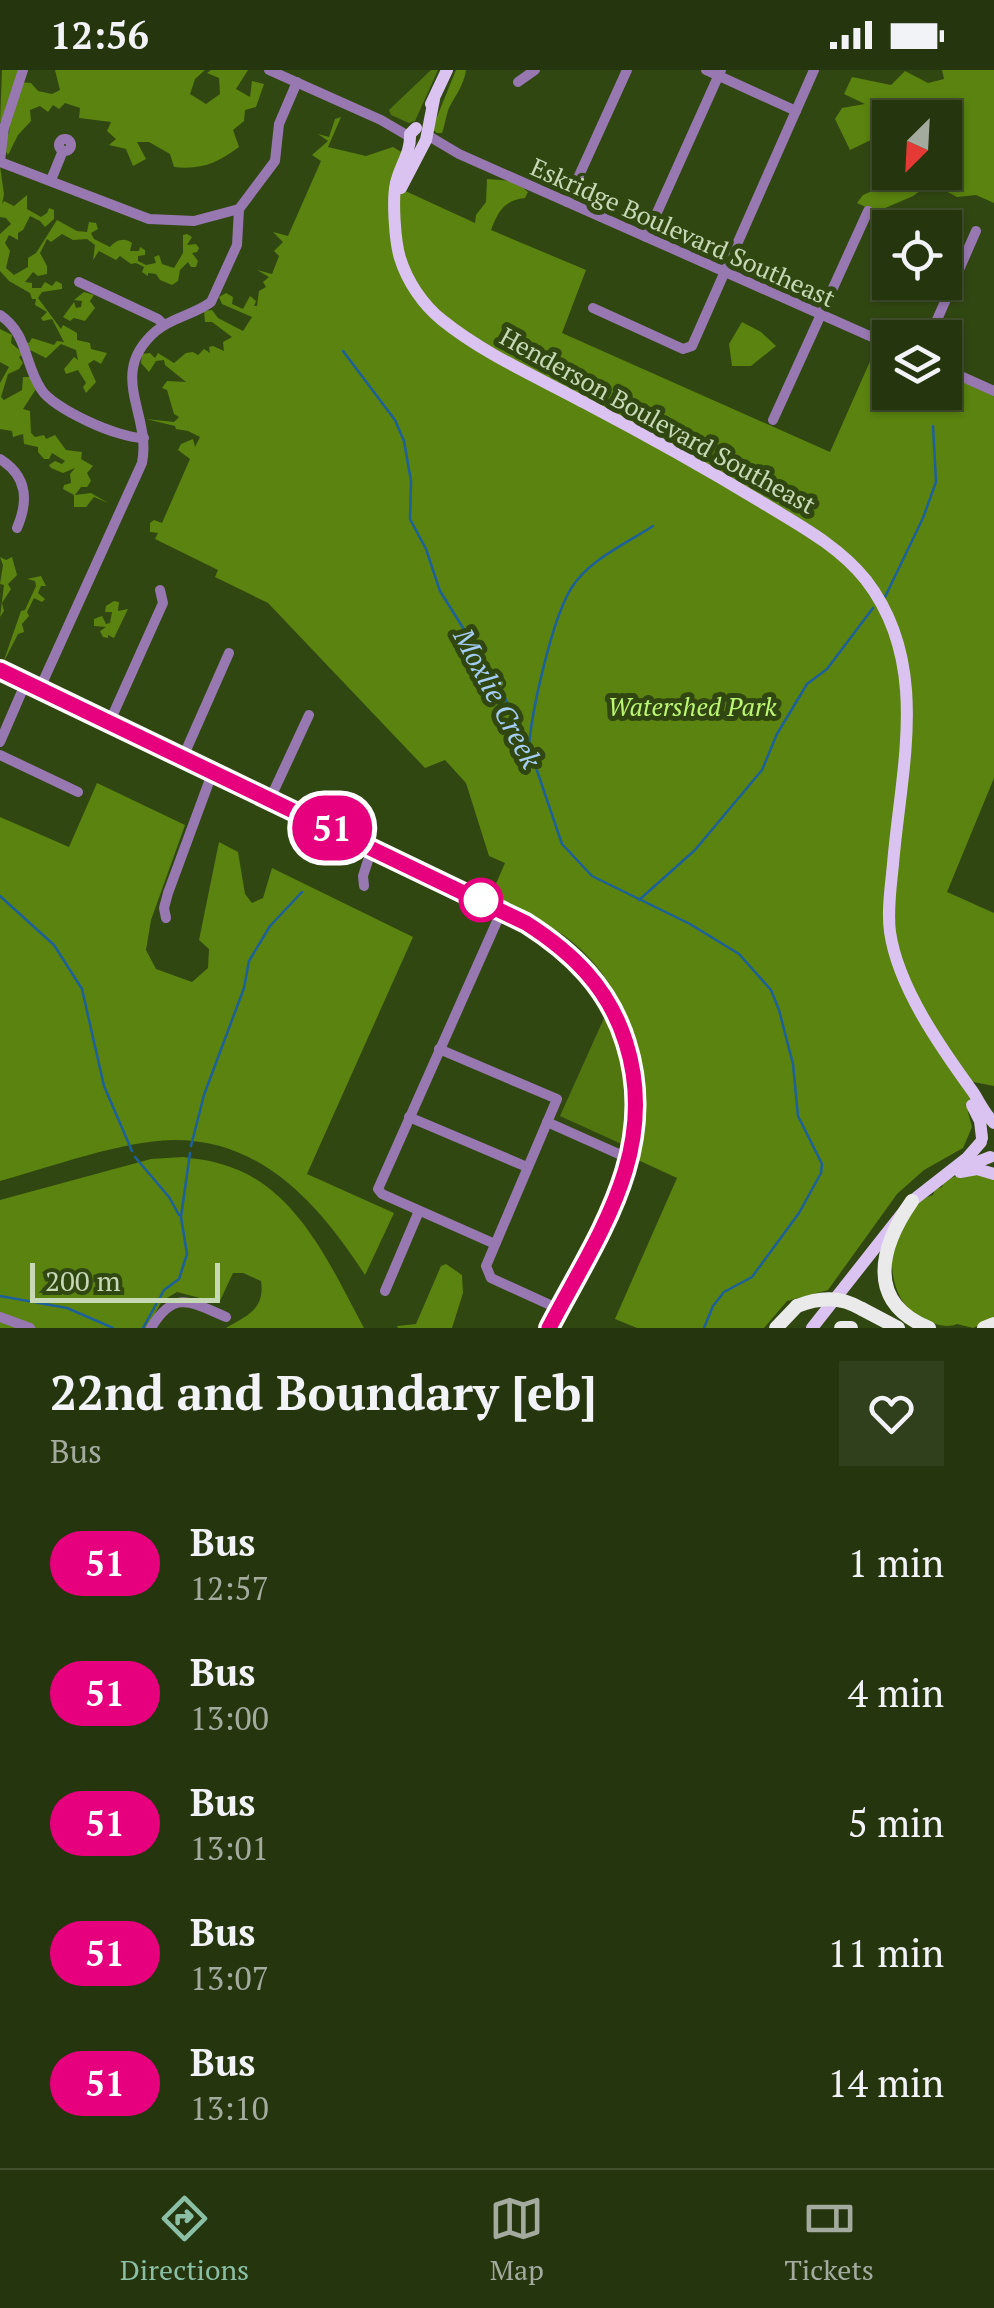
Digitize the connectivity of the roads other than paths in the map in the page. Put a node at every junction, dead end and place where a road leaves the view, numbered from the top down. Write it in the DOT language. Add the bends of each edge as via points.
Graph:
graph roads {
  1 [pos="22,70"];
  2 [pos="269,70"];
  3 [pos="447,70"];
  4 [pos="535,70"];
  5 [pos="627,70"];
  6 [pos="706,70"];
  7 [pos="814,70"];
  8 [pos="720,73"];
  9 [pos="296,82"];
  10 [pos="518,82"];
  11 [pos="796,111"];
  12 [pos="417,135"];
  13 [pos="62,153"];
  14 [pos="0,162"];
  15 [pos="51,180"];
  16 [pos="567,202"];
  17 [pos="238,208"];
  18 [pos="868,211"];
  19 [pos="976,231"];
  20 [pos="646,238"];
  21 [pos="724,272"];
  22 [pos="79,282"];
  23 [pos="593,308"];
  24 [pos="0,315"];
  25 [pos="822,316"];
  26 [pos="937,320"];
  27 [pos="164,325"];
  28 [pos="872,337"];
  29 [pos="962,376"];
  30 [pos="994,390"];
  31 [pos="773,420"];
  32 [pos="144,438"];
  33 [pos="0,459"];
  34 [pos="17,528"];
  35 [pos="160,590"];
  36 [pos="228,653"];
  37 [pos="0,670"];
  38 [pos="26,682"];
  39 [pos="40,688"];
  40 [pos="309,715"];
  41 [pos="110,722"];
  42 [pos="0,742"];
  43 [pos="0,755"];
  44 [pos="183,757"];
  45 [pos="213,771"];
  46 [pos="78,792"];
  47 [pos="270,799"];
  48 [pos="372,848"];
  49 [pos="364,886"];
  50 [pos="502,910"];
  51 [pos="166,918"];
  52 [pos="439,1049"];
  53 [pos="962,1079"];
  54 [pos="409,1117"];
  55 [pos="547,1122"];
  56 [pos="994,1125"];
  57 [pos="981,1140"];
  58 [pos="992,1158"];
  59 [pos="630,1160"];
  60 [pos="527,1167"];
  61 [pos="953,1174"];
  62 [pos="994,1174"];
  63 [pos="938,1181"];
  64 [pos="912,1201"];
  65 [pos="419,1210"];
  66 [pos="495,1244"];
  67 [pos="385,1290"];
  68 [pos="559,1309"];
  69 [pos="0,1317"];
  70 [pos="226,1317"];
  71 [pos="994,1324"];
  72 [pos="30,1328"];
  73 [pos="151,1328"];
  74 [pos="549,1328"];
  75 [pos="776,1328"];
  76 [pos="812,1328"];
  77 [pos="841,1328"];
  78 [pos="851,1328"];
  79 [pos="898,1328"];
  80 [pos="930,1328"];
  81 [pos="984,1328"];
  1 -- 14 [label="street"];
  2 -- 9 [label="street, Eskridge Boulevard Southeast"];
  3 -- 12 [label="main road, Henderson Boulevard Southeast"];
  4 -- 10 [label="street"];
  5 -- 16 [label="street"];
  6 -- 8 [label="street"];
  7 -- 11 [label="street"];
  8 -- 11 [label="street"];
  8 -- 20 [label="street"];
  9 -- 12 [label="street, Eskridge Boulevard Southeast"];
  9 -- 17 [label="street" via="278,124 275,161"];
  11 -- 21 [label="street"];
  12 -- 16 [label="street, Eskridge Boulevard Southeast"];
  12 -- 53 [label="main road, Henderson Boulevard Southeast" via="396,203 399,256 421,300 470,340 812,532 865,579 897,638 908,694 890,930 902,977"];
  13 -- 15 [label="street"];
  14 -- 15 [label="street"];
  15 -- 17 [label="street" via="157,220 194,221"];
  16 -- 20 [label="street, Eskridge Boulevard Southeast"];
  17 -- 27 [label="street" via="237,244 211,302"];
  18 -- 25 [label="street"];
  19 -- 26 [label="street"];
  20 -- 21 [label="street, Eskridge Boulevard Southeast"];
  21 -- 23 [label="street" via="688,349"];
  21 -- 25 [label="street, Eskridge Boulevard Southeast"];
  22 -- 27 [label="street"];
  24 -- 32 [label="street" via="22,338 52,401 126,437"];
  25 -- 28 [label="street, Eskridge Boulevard Southeast"];
  25 -- 31 [label="street"];
  27 -- 32 [label="street" via="142,346 132,368"];
  29 -- 30 [label="street"];
  32 -- 39 [label="street" via="136,476"];
  33 -- 34 [label="street" via="23,482"];
  35 -- 41 [label="street" via="162,603"];
  36 -- 44 [label="street"];
  37 -- 38 [label="street"];
  38 -- 39 [label="street"];
  38 -- 42 [label="street"];
  39 -- 41 [label="street"];
  40 -- 47 [label="street"];
  41 -- 44 [label="street"];
  43 -- 46 [label="street"];
  44 -- 45 [label="street"];
  45 -- 47 [label="street"];
  45 -- 51 [label="street" via="168,893"];
  47 -- 48 [label="street"];
  48 -- 49 [label="street"];
  48 -- 50 [label="street"];
  50 -- 52 [label="street"];
  50 -- 59 [label="street" via="583,965 616,1015 638,1098"];
  52 -- 54 [label="street"];
  52 -- 55 [label="street" via="557,1100"];
  53 -- 56 [label="main road, Henderson Boulevard Southeast"];
  53 -- 57 [label="main road, Henderson Boulevard Southeast"];
  54 -- 60 [label="street"];
  54 -- 65 [label="street" via="378,1189"];
  55 -- 59 [label="street"];
  55 -- 60 [label="street"];
  56 -- 57 [label="main road"];
  57 -- 58 [label="main road, Henderson Boulevard Southeast"];
  57 -- 63 [label="main road"];
  58 -- 61 [label="main road"];
  59 -- 68 [label="street"];
  60 -- 66 [label="street"];
  61 -- 62 [label="main road"];
  61 -- 63 [label="main road"];
  63 -- 64 [label="main road"];
  64 -- 76 [label="main road"];
  64 -- 80 [label="highway" via="888,1242 884,1274 896,1305"];
  65 -- 66 [label="street"];
  65 -- 67 [label="street"];
  66 -- 68 [label="street" via="487,1273"];
  68 -- 74 [label="street"];
  69 -- 72 [label="street"];
  70 -- 73 [label="street" via="178,1302 164,1308"];
  71 -- 81 [label="highway"];
  75 -- 79 [label="highway, bridge" via="797,1306 824,1298 852,1303"];
  77 -- 78 [label="highway"];
}
